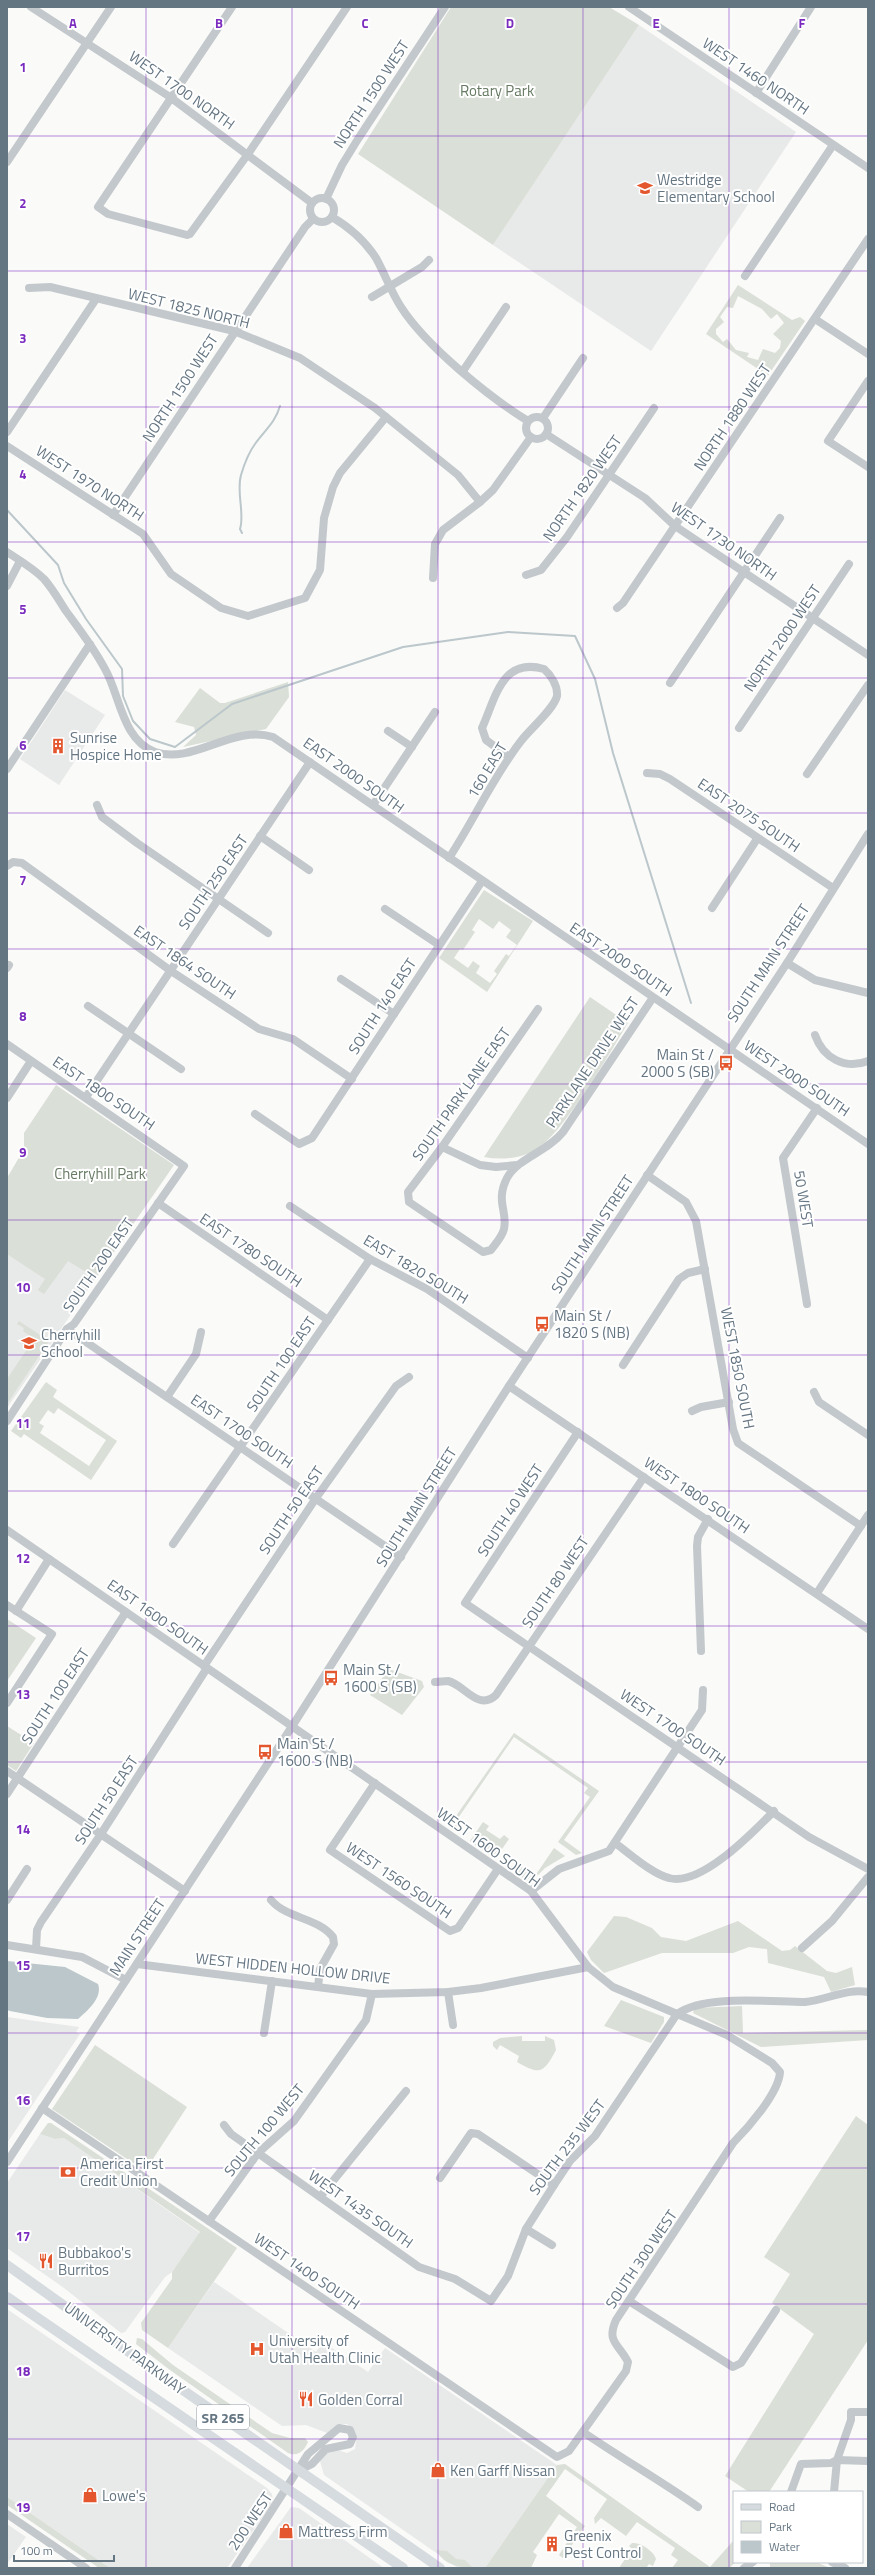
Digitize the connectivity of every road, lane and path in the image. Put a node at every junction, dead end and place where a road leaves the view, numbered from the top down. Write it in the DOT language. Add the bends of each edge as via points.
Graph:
graph roads {
  1 [pos="31,7"];
  2 [pos="111,7"];
  3 [pos="232,7"];
  4 [pos="347,7"];
  5 [pos="445,7"];
  6 [pos="629,7"];
  7 [pos="811,7"];
  8 [pos="88,42"];
  9 [pos="756,93"];
  10 [pos="170,97"];
  11 [pos="833,145"];
  12 [pos="248,154"];
  13 [pos="7,162"];
  14 [pos="868,168"];
  15 [pos="326,199"];
  16 [pos="312,203"];
  17 [pos="332,217"];
  18 [pos="314,219"];
  19 [pos="868,239"];
  20 [pos="429,260"];
  21 [pos="745,276"];
  22 [pos="390,286"];
  23 [pos="28,288"];
  24 [pos="372,297"];
  25 [pos="96,299"];
  26 [pos="506,307"];
  27 [pos="815,319"];
  28 [pos="234,331"];
  29 [pos="868,354"];
  30 [pos="582,358"];
  31 [pos="463,371"];
  32 [pos="868,381"];
  33 [pos="654,408"];
  34 [pos="386,417"];
  35 [pos="544,418"];
  36 [pos="528,422"];
  37 [pos="7,432"];
  38 [pos="546,434"];
  39 [pos="531,437"];
  40 [pos="7,446"];
  41 [pos="868,467"];
  42 [pos="609,475"];
  43 [pos="480,502"];
  44 [pos="113,515"];
  45 [pos="780,518"];
  46 [pos="675,526"];
  47 [pos="7,552"];
  48 [pos="20,561"];
  49 [pos="849,564"];
  50 [pos="744,572"];
  51 [pos="526,576"];
  52 [pos="433,578"];
  53 [pos="7,586"];
  54 [pos="617,608"];
  55 [pos="812,618"];
  56 [pos="90,644"];
  57 [pos="868,655"];
  58 [pos="670,683"];
  59 [pos="868,685"];
  60 [pos="435,712"];
  61 [pos="739,728"];
  62 [pos="388,731"];
  63 [pos="412,747"];
  64 [pos="509,757"];
  65 [pos="310,762"];
  66 [pos="7,769"];
  67 [pos="647,772"];
  68 [pos="808,774"];
  69 [pos="97,805"];
  70 [pos="373,805"];
  71 [pos="868,834"];
  72 [pos="260,836"];
  73 [pos="757,839"];
  74 [pos="449,858"];
  75 [pos="7,866"];
  76 [pos="309,870"];
  77 [pos="482,881"];
  78 [pos="833,888"];
  79 [pos="218,900"];
  80 [pos="712,908"];
  81 [pos="385,909"];
  82 [pos="268,933"];
  83 [pos="439,945"];
  84 [pos="787,963"];
  85 [pos="171,971"];
  86 [pos="341,979"];
  87 [pos="868,993"];
  88 [pos="652,999"];
  89 [pos="88,1006"];
  90 [pos="538,1009"];
  91 [pos="394,1014"];
  92 [pos="129,1033"];
  93 [pos="815,1035"];
  94 [pos="7,1044"];
  95 [pos="729,1049"];
  96 [pos="32,1060"];
  97 [pos="868,1061"];
  98 [pos="181,1069"];
  99 [pos="352,1078"];
  100 [pos="86,1097"];
  101 [pos="7,1098"];
  102 [pos="817,1108"];
  103 [pos="255,1114"];
  104 [pos="868,1144"];
  105 [pos="442,1147"];
  106 [pos="518,1165"];
  107 [pos="184,1166"];
  108 [pos="647,1175"];
  109 [pos="158,1204"];
  110 [pos="290,1206"];
  111 [pos="486,1252"];
  112 [pos="370,1259"];
  113 [pos="705,1269"];
  114 [pos="807,1304"];
  115 [pos="328,1320"];
  116 [pos="67,1329"];
  117 [pos="201,1332"];
  118 [pos="528,1358"];
  119 [pos="623,1365"];
  120 [pos="409,1377"];
  121 [pos="509,1386"];
  122 [pos="814,1392"];
  123 [pos="167,1397"];
  124 [pos="729,1402"];
  125 [pos="692,1411"];
  126 [pos="7,1421"];
  127 [pos="578,1432"];
  128 [pos="868,1435"];
  129 [pos="241,1447"];
  130 [pos="644,1477"];
  131 [pos="316,1498"];
  132 [pos="868,1515"];
  133 [pos="708,1520"];
  134 [pos="861,1526"];
  135 [pos="7,1530"];
  136 [pos="173,1544"];
  137 [pos="401,1557"];
  138 [pos="49,1559"];
  139 [pos="817,1593"];
  140 [pos="465,1603"];
  141 [pos="7,1604"];
  142 [pos="16,1611"];
  143 [pos="126,1612"];
  144 [pos="868,1629"];
  145 [pos="528,1646"];
  146 [pos="701,1651"];
  147 [pos="205,1667"];
  148 [pos="435,1682"];
  149 [pos="703,1690"];
  150 [pos="7,1703"];
  151 [pos="291,1728"];
  152 [pos="677,1747"];
  153 [pos="7,1771"];
  154 [pos="18,1778"];
  155 [pos="375,1783"];
  156 [pos="7,1794"];
  157 [pos="774,1811"];
  158 [pos="102,1834"];
  159 [pos="615,1843"];
  160 [pos="26,1869"];
  161 [pos="498,1869"];
  162 [pos="868,1869"];
  163 [pos="868,1878"];
  164 [pos="184,1891"];
  165 [pos="531,1891"];
  166 [pos="7,1900"];
  167 [pos="271,1900"];
  168 [pos="7,1945"];
  169 [pos="802,1948"];
  170 [pos="36,1949"];
  171 [pos="137,1964"];
  172 [pos="588,1967"];
  173 [pos="126,1980"];
  174 [pos="272,1981"];
  175 [pos="318,1987"];
  176 [pos="448,1992"];
  177 [pos="868,1992"];
  178 [pos="372,1994"];
  179 [pos="677,2014"];
  180 [pos="453,2025"];
  181 [pos="264,2033"];
  182 [pos="780,2069"];
  183 [pos="406,2091"];
  184 [pos="42,2108"];
  185 [pos="224,2126"];
  186 [pos="258,2153"];
  187 [pos="7,2162"];
  188 [pos="440,2178"];
  189 [pos="554,2184"];
  190 [pos="320,2197"];
  191 [pos="208,2221"];
  192 [pos="526,2229"];
  193 [pos="552,2245"];
  194 [pos="7,2265"];
  195 [pos="7,2297"];
  196 [pos="491,2301"];
  197 [pos="629,2301"];
  198 [pos="776,2310"];
  199 [pos="868,2412"];
  200 [pos="583,2432"];
  201 [pos="554,2457"];
  202 [pos="836,2460"];
  203 [pos="868,2461"];
  204 [pos="300,2470"];
  205 [pos="288,2489"];
  206 [pos="791,2491"];
  207 [pos="834,2491"];
  208 [pos="698,2507"];
  209 [pos="7,2514"];
  210 [pos="834,2563"];
  211 [pos="86,2568"];
  212 [pos="235,2568"];
  213 [pos="403,2568"];
  214 [pos="440,2568"];
  215 [pos="845,2568"];
  1 -- 8 [label="street, WEST 1700 NORTH"];
  2 -- 8 [label="street"];
  3 -- 10 [label="street"];
  4 -- 12 [label="street"];
  5 -- 15 [label="street, NORTH 1500 WEST" via="354,146"];
  6 -- 9 [label="street, WEST 1460 NORTH"];
  7 -- 9 [label="street"];
  8 -- 10 [label="street, WEST 1700 NORTH"];
  8 -- 13 [label="street"];
  9 -- 11 [label="street, WEST 1460 NORTH"];
  10 -- 12 [label="street, WEST 1700 NORTH"];
  10 -- 12 [label="street" via="98,207 108,214 190,234"];
  11 -- 14 [label="street, WEST 1460 NORTH"];
  11 -- 21 [label="street"];
  12 -- 16 [label="street, WEST 1700 NORTH"];
  15 -- 16 [label="street" via="318,198"];
  15 -- 17 [label="street" via="334,208"];
  16 -- 18 [label="street" via="310,211"];
  17 -- 18 [label="street" via="325,222"];
  17 -- 22 [label="street" via="350,228 375,257"];
  18 -- 28 [label="street, NORTH 1500 WEST" via="304,227"];
  19 -- 27 [label="street, NORTH 1880 WEST"];
  20 -- 22 [label="street"];
  22 -- 24 [label="street"];
  22 -- 31 [label="street" via="401,308 439,351"];
  23 -- 25 [label="street, WEST 1825 NORTH" via="50,287"];
  25 -- 28 [label="street, WEST 1825 NORTH"];
  25 -- 37 [label="street"];
  26 -- 31 [label="street"];
  27 -- 29 [label="street"];
  27 -- 46 [label="street, NORTH 1880 WEST"];
  28 -- 34 [label="street, WEST 1825 NORTH" via="300,358"];
  28 -- 44 [label="street, NORTH 1500 WEST"];
  30 -- 35 [label="street"];
  31 -- 36 [label="street"];
  32 -- 41 [label="street" via="828,441"];
  33 -- 42 [label="street, NORTH 1820 WEST"];
  34 -- 43 [label="street, WEST 1825 NORTH" via="458,475"];
  34 -- 44 [label="street, WEST 1970 NORTH" via="340,473 333,486 324,518 320,570 305,598 248,616 221,608 171,574 143,534"];
  35 -- 36 [label="street" via="535,417"];
  35 -- 38 [label="street" via="548,426"];
  36 -- 39 [label="street" via="526,430"];
  38 -- 39 [label="street" via="539,439"];
  38 -- 42 [label="street, WEST 1730 NORTH"];
  39 -- 43 [label="street" via="493,490"];
  40 -- 44 [label="street, WEST 1970 NORTH"];
  42 -- 46 [label="street, WEST 1730 NORTH" via="645,498"];
  42 -- 51 [label="street, NORTH 1820 WEST" via="541,570"];
  43 -- 52 [label="street" via="443,530 435,544"];
  45 -- 50 [label="street"];
  46 -- 50 [label="street, WEST 1730 NORTH"];
  46 -- 54 [label="street, NORTH 1880 WEST" via="623,603"];
  47 -- 48 [label="street, EAST 2000 SOUTH"];
  48 -- 53 [label="street"];
  48 -- 56 [label="street, EAST 2000 SOUTH" via="44,580"];
  49 -- 55 [label="street, NORTH 2000 WEST"];
  50 -- 55 [label="street, WEST 1730 NORTH"];
  50 -- 58 [label="street"];
  55 -- 57 [label="street, WEST 1730 NORTH"];
  55 -- 61 [label="street, NORTH 2000 WEST"];
  56 -- 65 [label="street, EAST 2000 SOUTH" via="106,670 117,702 130,728 150,749 166,754 180,753 244,735 262,733 273,737"];
  56 -- 66 [label="street"];
  59 -- 68 [label="street"];
  60 -- 63 [label="street"];
  62 -- 63 [label="street"];
  63 -- 70 [label="street"];
  64 -- 64 [label="street, 160 EAST" via="555,701 556,687 544,669 518,668 507,674 482,728 486,740"];
  64 -- 74 [label="street, 160 EAST" via="477,815"];
  65 -- 70 [label="street, EAST 2000 SOUTH"];
  65 -- 72 [label="street, SOUTH 250 EAST"];
  67 -- 73 [label="street, EAST 2075 SOUTH" via="670,779"];
  69 -- 79 [label="street" via="102,817"];
  70 -- 74 [label="street, EAST 2000 SOUTH"];
  71 -- 78 [label="street, SOUTH MAIN STREET"];
  72 -- 76 [label="street"];
  72 -- 79 [label="street, SOUTH 250 EAST"];
  73 -- 78 [label="street, EAST 2075 SOUTH"];
  73 -- 80 [label="street"];
  74 -- 77 [label="street, EAST 2000 SOUTH"];
  75 -- 85 [label="street, EAST 1864 SOUTH" via="13,862 22,863"];
  77 -- 83 [label="street, SOUTH 140 EAST"];
  77 -- 88 [label="street, EAST 2000 SOUTH"];
  78 -- 84 [label="street, SOUTH MAIN STREET"];
  79 -- 82 [label="street"];
  79 -- 85 [label="street, SOUTH 250 EAST"];
  81 -- 83 [label="street"];
  83 -- 91 [label="street, SOUTH 140 EAST"];
  84 -- 87 [label="street" via="816,980"];
  84 -- 95 [label="street, SOUTH MAIN STREET"];
  85 -- 92 [label="street, SOUTH 250 EAST"];
  85 -- 99 [label="street, EAST 1864 SOUTH" via="259,1029 293,1038"];
  86 -- 91 [label="street"];
  88 -- 95 [label="street, EAST 2000 SOUTH"];
  88 -- 106 [label="street, PARKLANE DRIVE WEST" via="563,1132 546,1149"];
  89 -- 92 [label="street"];
  90 -- 105 [label="street, SOUTH PARK LANE EAST"];
  91 -- 99 [label="street, SOUTH 140 EAST"];
  92 -- 98 [label="street"];
  92 -- 100 [label="street, SOUTH 250 EAST"];
  93 -- 97 [label="street" via="821,1048 835,1060 852,1064"];
  94 -- 96 [label="street, EAST 1800 SOUTH"];
  95 -- 102 [label="street, WEST 2000 SOUTH"];
  95 -- 108 [label="street, SOUTH MAIN STREET"];
  96 -- 100 [label="street, EAST 1800 SOUTH"];
  96 -- 101 [label="street"];
  99 -- 103 [label="street, SOUTH 140 EAST" via="314,1136 303,1143 299,1144"];
  100 -- 107 [label="street, EAST 1800 SOUTH"];
  102 -- 104 [label="street, WEST 2000 SOUTH"];
  102 -- 114 [label="street, 50 WEST" via="783,1158"];
  105 -- 106 [label="street" via="480,1165"];
  105 -- 111 [label="street, SOUTH PARK LANE EAST" via="409,1189 409,1202"];
  106 -- 111 [label="street, PARKLANE DRIVE WEST" via="508,1178 502,1193 504,1230 491,1250"];
  107 -- 109 [label="street, SOUTH 200 EAST"];
  108 -- 113 [label="street, WEST 1850 SOUTH" via="686,1202 696,1221"];
  108 -- 118 [label="street, SOUTH MAIN STREET"];
  109 -- 115 [label="street, EAST 1780 SOUTH"];
  109 -- 116 [label="street, SOUTH 200 EAST" via="74,1324"];
  110 -- 112 [label="street, EAST 1820 SOUTH"];
  112 -- 115 [label="street, SOUTH 100 EAST"];
  112 -- 118 [label="street, EAST 1820 SOUTH" via="427,1289"];
  113 -- 119 [label="street" via="688,1273 679,1279"];
  113 -- 124 [label="street, WEST 1850 SOUTH"];
  115 -- 129 [label="street, SOUTH 100 EAST"];
  116 -- 123 [label="street, EAST 1700 SOUTH"];
  116 -- 126 [label="street, SOUTH 200 EAST"];
  117 -- 123 [label="street" via="196,1354"];
  118 -- 121 [label="street, SOUTH MAIN STREET"];
  120 -- 131 [label="street, SOUTH 50 EAST" via="396,1386"];
  121 -- 127 [label="street, WEST 1800 SOUTH"];
  121 -- 137 [label="street, SOUTH MAIN STREET"];
  122 -- 128 [label="street" via="819,1402"];
  123 -- 129 [label="street, EAST 1700 SOUTH"];
  124 -- 125 [label="street"];
  124 -- 134 [label="street, WEST 1850 SOUTH" via="738,1443"];
  127 -- 130 [label="street, WEST 1800 SOUTH"];
  127 -- 140 [label="street, SOUTH 40 WEST"];
  129 -- 131 [label="street, EAST 1700 SOUTH"];
  129 -- 136 [label="street, SOUTH 100 EAST"];
  130 -- 133 [label="street, WEST 1800 SOUTH"];
  130 -- 145 [label="street, SOUTH 80 WEST"];
  131 -- 137 [label="street, EAST 1700 SOUTH"];
  131 -- 147 [label="street, SOUTH 50 EAST"];
  132 -- 134 [label="street"];
  133 -- 139 [label="street, WEST 1800 SOUTH"];
  133 -- 146 [label="street" via="698,1537 697,1546"];
  134 -- 139 [label="street"];
  135 -- 138 [label="street, EAST 1600 SOUTH"];
  137 -- 151 [label="street, SOUTH MAIN STREET"];
  138 -- 142 [label="street"];
  138 -- 143 [label="street, EAST 1600 SOUTH"];
  139 -- 144 [label="street, WEST 1800 SOUTH"];
  140 -- 145 [label="street, WEST 1700 SOUTH"];
  141 -- 142 [label="street"];
  142 -- 150 [label="street" via="52,1634"];
  143 -- 147 [label="street, EAST 1600 SOUTH"];
  143 -- 154 [label="street, SOUTH 100 EAST"];
  145 -- 148 [label="street, SOUTH 80 WEST" via="496,1695 487,1700 478,1699 449,1681"];
  145 -- 152 [label="street, WEST 1700 SOUTH"];
  147 -- 151 [label="street, EAST 1600 SOUTH"];
  147 -- 158 [label="street, SOUTH 50 EAST"];
  149 -- 152 [label="street" via="702,1710"];
  151 -- 155 [label="street, WEST 1600 SOUTH"];
  151 -- 164 [label="street, MAIN STREET"];
  152 -- 157 [label="street, WEST 1700 SOUTH"];
  152 -- 159 [label="street"];
  153 -- 154 [label="street"];
  154 -- 156 [label="street, SOUTH 100 EAST"];
  154 -- 158 [label="street"];
  155 -- 161 [label="street, WEST 1600 SOUTH"];
  155 -- 161 [label="street, WEST 1560 SOUTH" via="330,1850 450,1931 458,1928"];
  157 -- 159 [label="street" via="746,1840 720,1860 689,1877 669,1878"];
  157 -- 162 [label="street, WEST 1700 SOUTH" via="810,1837"];
  158 -- 164 [label="street"];
  158 -- 170 [label="street, SOUTH 50 EAST" via="40,1922"];
  159 -- 165 [label="street" via="609,1851 559,1869"];
  160 -- 166 [label="street"];
  161 -- 165 [label="street, WEST 1600 SOUTH"];
  163 -- 169 [label="street" via="832,1921"];
  164 -- 171 [label="street, MAIN STREET"];
  165 -- 172 [label="street, WEST 1600 SOUTH"];
  167 -- 175 [label="street" via="278,1909 312,1922 332,1937 334,1944 320,1969"];
  168 -- 170 [label="street"];
  170 -- 173 [label="street" via="82,1957"];
  171 -- 173 [label="street, MAIN STREET"];
  171 -- 174 [label="street, WEST HIDDEN HOLLOW DRIVE"];
  172 -- 176 [label="street, WEST HIDDEN HOLLOW DRIVE"];
  172 -- 179 [label="street, WEST 1600 SOUTH" via="613,1987"];
  173 -- 184 [label="street, MAIN STREET"];
  174 -- 175 [label="street, WEST HIDDEN HOLLOW DRIVE"];
  174 -- 181 [label="street"];
  175 -- 178 [label="street, WEST HIDDEN HOLLOW DRIVE"];
  176 -- 178 [label="street, WEST HIDDEN HOLLOW DRIVE"];
  176 -- 180 [label="street"];
  177 -- 179 [label="street" via="858,1990 820,2001 688,2006"];
  178 -- 186 [label="street, SOUTH 100 WEST" via="366,2020 299,2114"];
  179 -- 182 [label="street, WEST 1600 SOUTH" via="727,2035"];
  179 -- 189 [label="street, SOUTH 235 WEST" via="594,2136 570,2161"];
  182 -- 197 [label="street, SOUTH 300 WEST" via="779,2081 754,2120 733,2143"];
  183 -- 190 [label="street"];
  184 -- 187 [label="street, MAIN STREET"];
  184 -- 191 [label="street, WEST 1400 SOUTH"];
  185 -- 186 [label="street, WEST 1435 SOUTH" via="230,2134"];
  186 -- 190 [label="street, WEST 1435 SOUTH"];
  186 -- 191 [label="street, SOUTH 100 WEST"];
  188 -- 189 [label="street" via="471,2133 478,2134"];
  189 -- 192 [label="street, SOUTH 235 WEST"];
  190 -- 196 [label="street, WEST 1435 SOUTH" via="419,2267 455,2279"];
  191 -- 201 [label="street, WEST 1400 SOUTH"];
  192 -- 193 [label="street"];
  192 -- 196 [label="street, SOUTH 235 WEST" via="508,2276"];
  194 -- 204 [label="main road, UNIVERSITY PARKWAY / SR 265"];
  195 -- 205 [label="main road, UNIVERSITY PARKWAY / SR 265"];
  197 -- 198 [label="street" via="730,2365 736,2366 741,2363"];
  197 -- 200 [label="street, SOUTH 300 WEST" via="616,2320 612,2332 615,2345 626,2357 628,2366"];
  199 -- 202 [label="street" via="851,2412 851,2420"];
  200 -- 201 [label="street, SOUTH 300 WEST" via="564,2455"];
  200 -- 208 [label="street" via="629,2463 652,2474"];
  202 -- 203 [label="street"];
  202 -- 206 [label="street" via="831,2463 801,2464"];
  202 -- 207 [label="street"];
  204 -- 204 [label="street" via="312,2464 326,2449 350,2444 353,2437 350,2430 339,2428 315,2446"];
  204 -- 205 [label="street, 200 WEST"];
  204 -- 214 [label="main road, UNIVERSITY PARKWAY / SR 265"];
  205 -- 212 [label="street, 200 WEST"];
  205 -- 213 [label="main road, UNIVERSITY PARKWAY / SR 265"];
  209 -- 211 [label="street"];
  210 -- 215 [label="street"];
}
